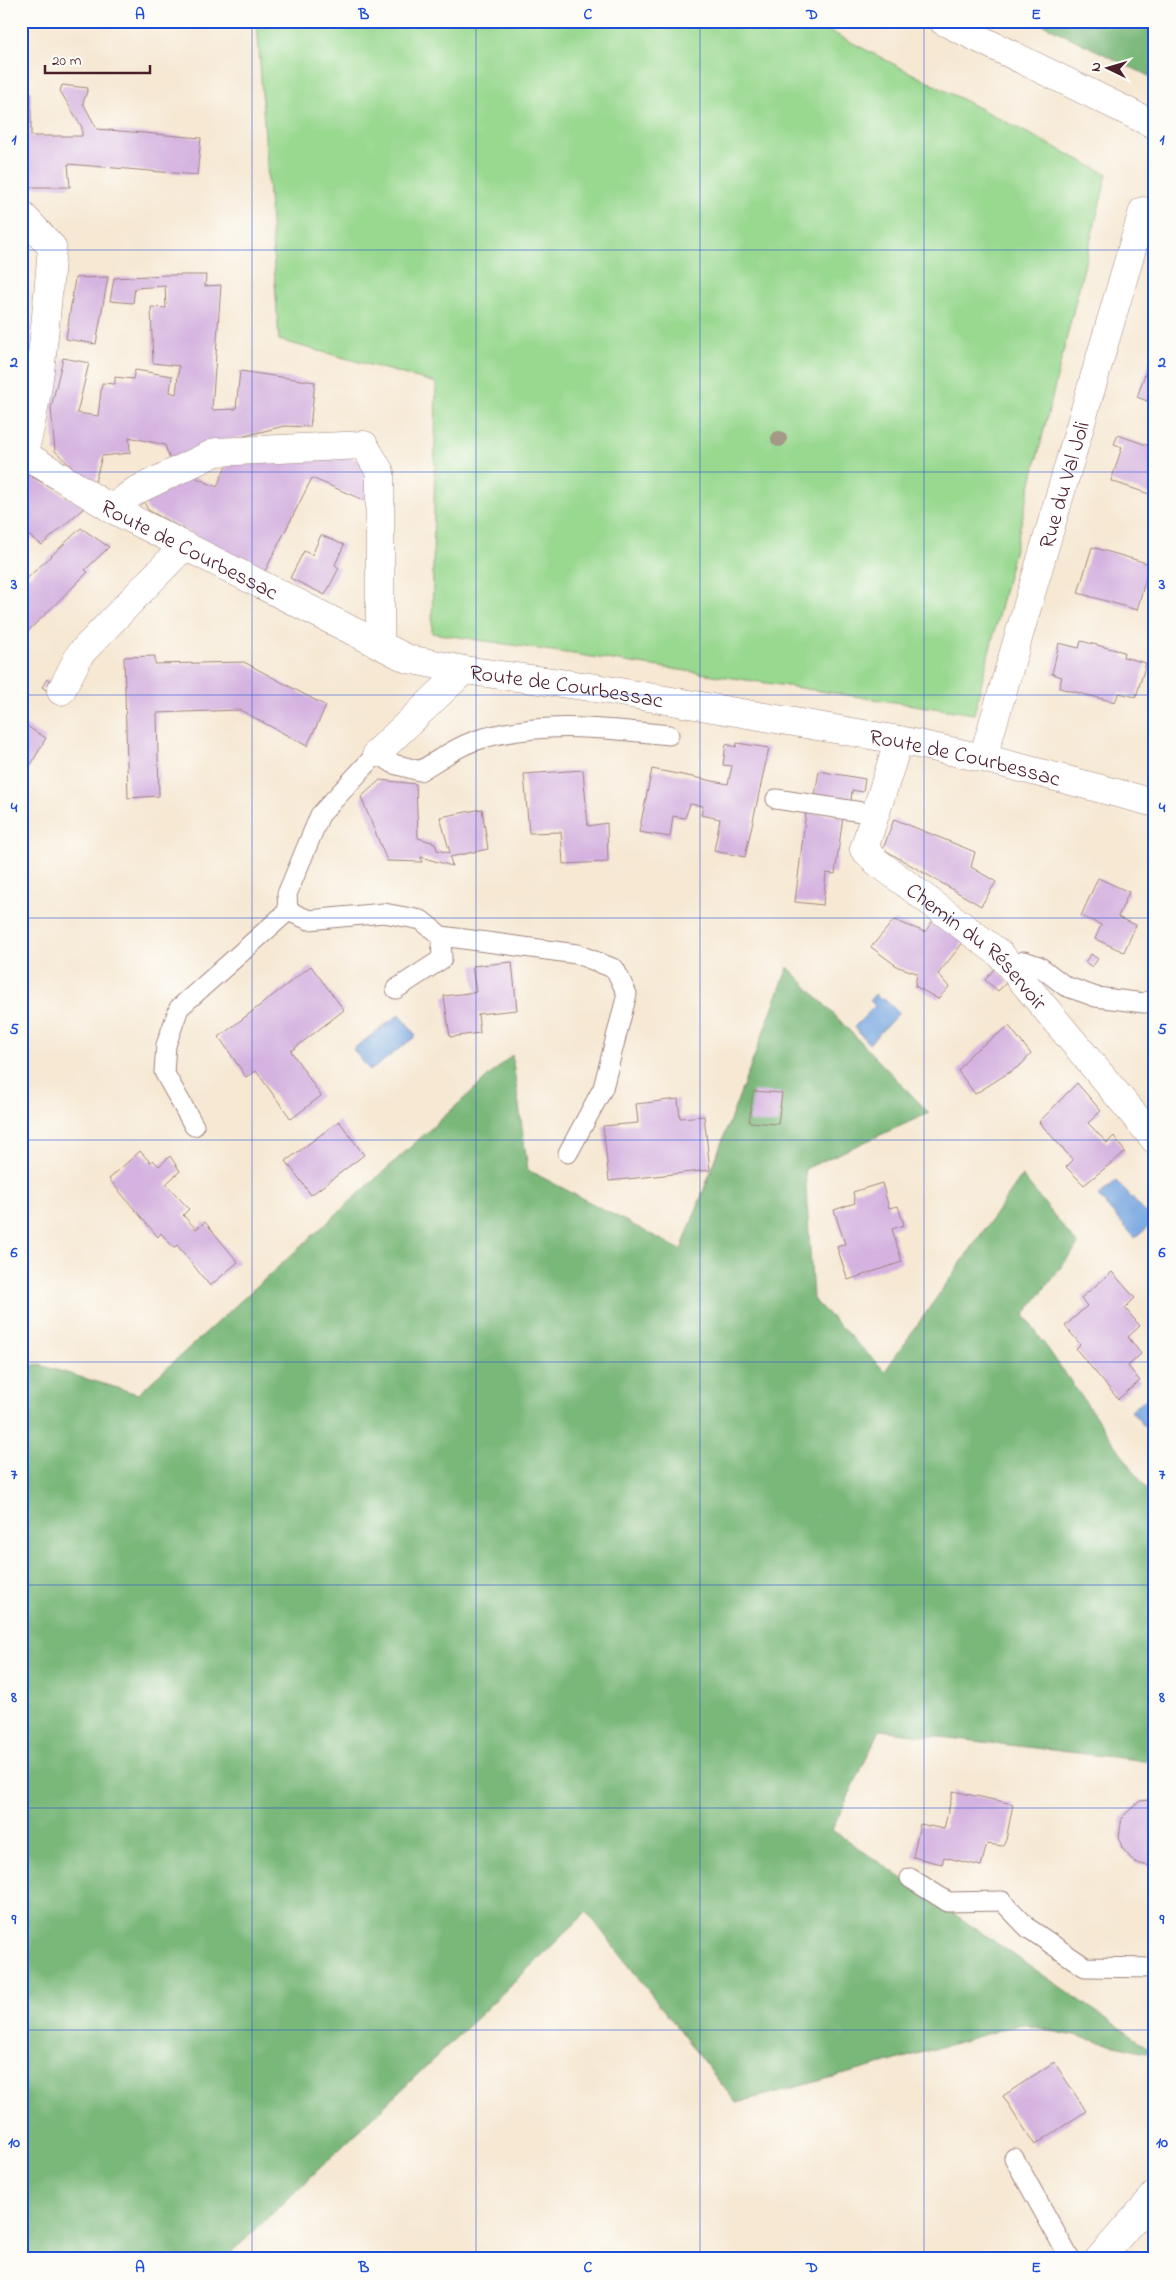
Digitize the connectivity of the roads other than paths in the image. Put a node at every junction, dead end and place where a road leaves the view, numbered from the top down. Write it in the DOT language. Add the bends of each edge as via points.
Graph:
graph roads {
  1 [pos="943,21"];
  2 [pos="1155,125"];
  3 [pos="1142,211"];
  4 [pos="21,214"];
  5 [pos="22,453"];
  6 [pos="112,509"];
  7 [pos="184,546"];
  8 [pos="380,644"];
  9 [pos="464,670"];
  10 [pos="61,691"];
  11 [pos="669,735"];
  12 [pos="900,740"];
  13 [pos="378,753"];
  14 [pos="982,758"];
  15 [pos="776,798"];
  16 [pos="1155,802"];
  17 [pos="875,814"];
  18 [pos="288,911"];
  19 [pos="441,936"];
  20 [pos="1012,969"];
  21 [pos="396,989"];
  22 [pos="1155,998"];
  23 [pos="194,1126"];
  24 [pos="1155,1140"];
  25 [pos="568,1152"];
  26 [pos="910,1878"];
  27 [pos="1155,1968"];
  28 [pos="1014,2158"];
  29 [pos="1155,2195"];
  30 [pos="1070,2259"];
  31 [pos="1099,2259"];
  1 -- 2 [label="street"];
  3 -- 14 [label="street, Rue du Val Joli"];
  4 -- 5 [label="street" via="52,247 44,350 32,423"];
  5 -- 6 [label="street, Route de Courbessac"];
  6 -- 7 [label="street, Route de Courbessac"];
  6 -- 8 [label="street" via="135,491 216,452 364,445 380,472"];
  7 -- 8 [label="street, Route de Courbessac"];
  7 -- 10 [label="street" via="80,654"];
  8 -- 9 [label="street, Route de Courbessac" via="408,659"];
  9 -- 12 [label="street, Route de Courbessac" via="590,687"];
  9 -- 13 [label="street"];
  11 -- 13 [label="lane" via="582,727 533,727 472,741 420,771 394,764"];
  12 -- 14 [label="street, Route de Courbessac"];
  12 -- 17 [label="street, Chemin du Réservoir"];
  13 -- 18 [label="lane" via="320,815 287,894"];
  14 -- 16 [label="street, Route de Courbessac"];
  15 -- 17 [label="lane"];
  17 -- 20 [label="street, Chemin du Réservoir" via="864,849 876,862 1000,954"];
  18 -- 19 [label="lane" via="308,920 384,912 421,920"];
  18 -- 23 [label="lane" via="179,1008 166,1045 164,1072"];
  19 -- 21 [label="lane" via="442,959"];
  19 -- 25 [label="lane" via="576,954 616,969 627,994 603,1088"];
  20 -- 22 [label="lane" via="1024,961 1039,966 1065,986 1096,997 1144,1003"];
  20 -- 24 [label="street, Chemin du Réservoir"];
  26 -- 27 [label="lane" via="948,1902 1002,1902 1028,1928 1085,1967"];
  28 -- 30 [label="lane"];
  29 -- 31 [label="street"];
}
